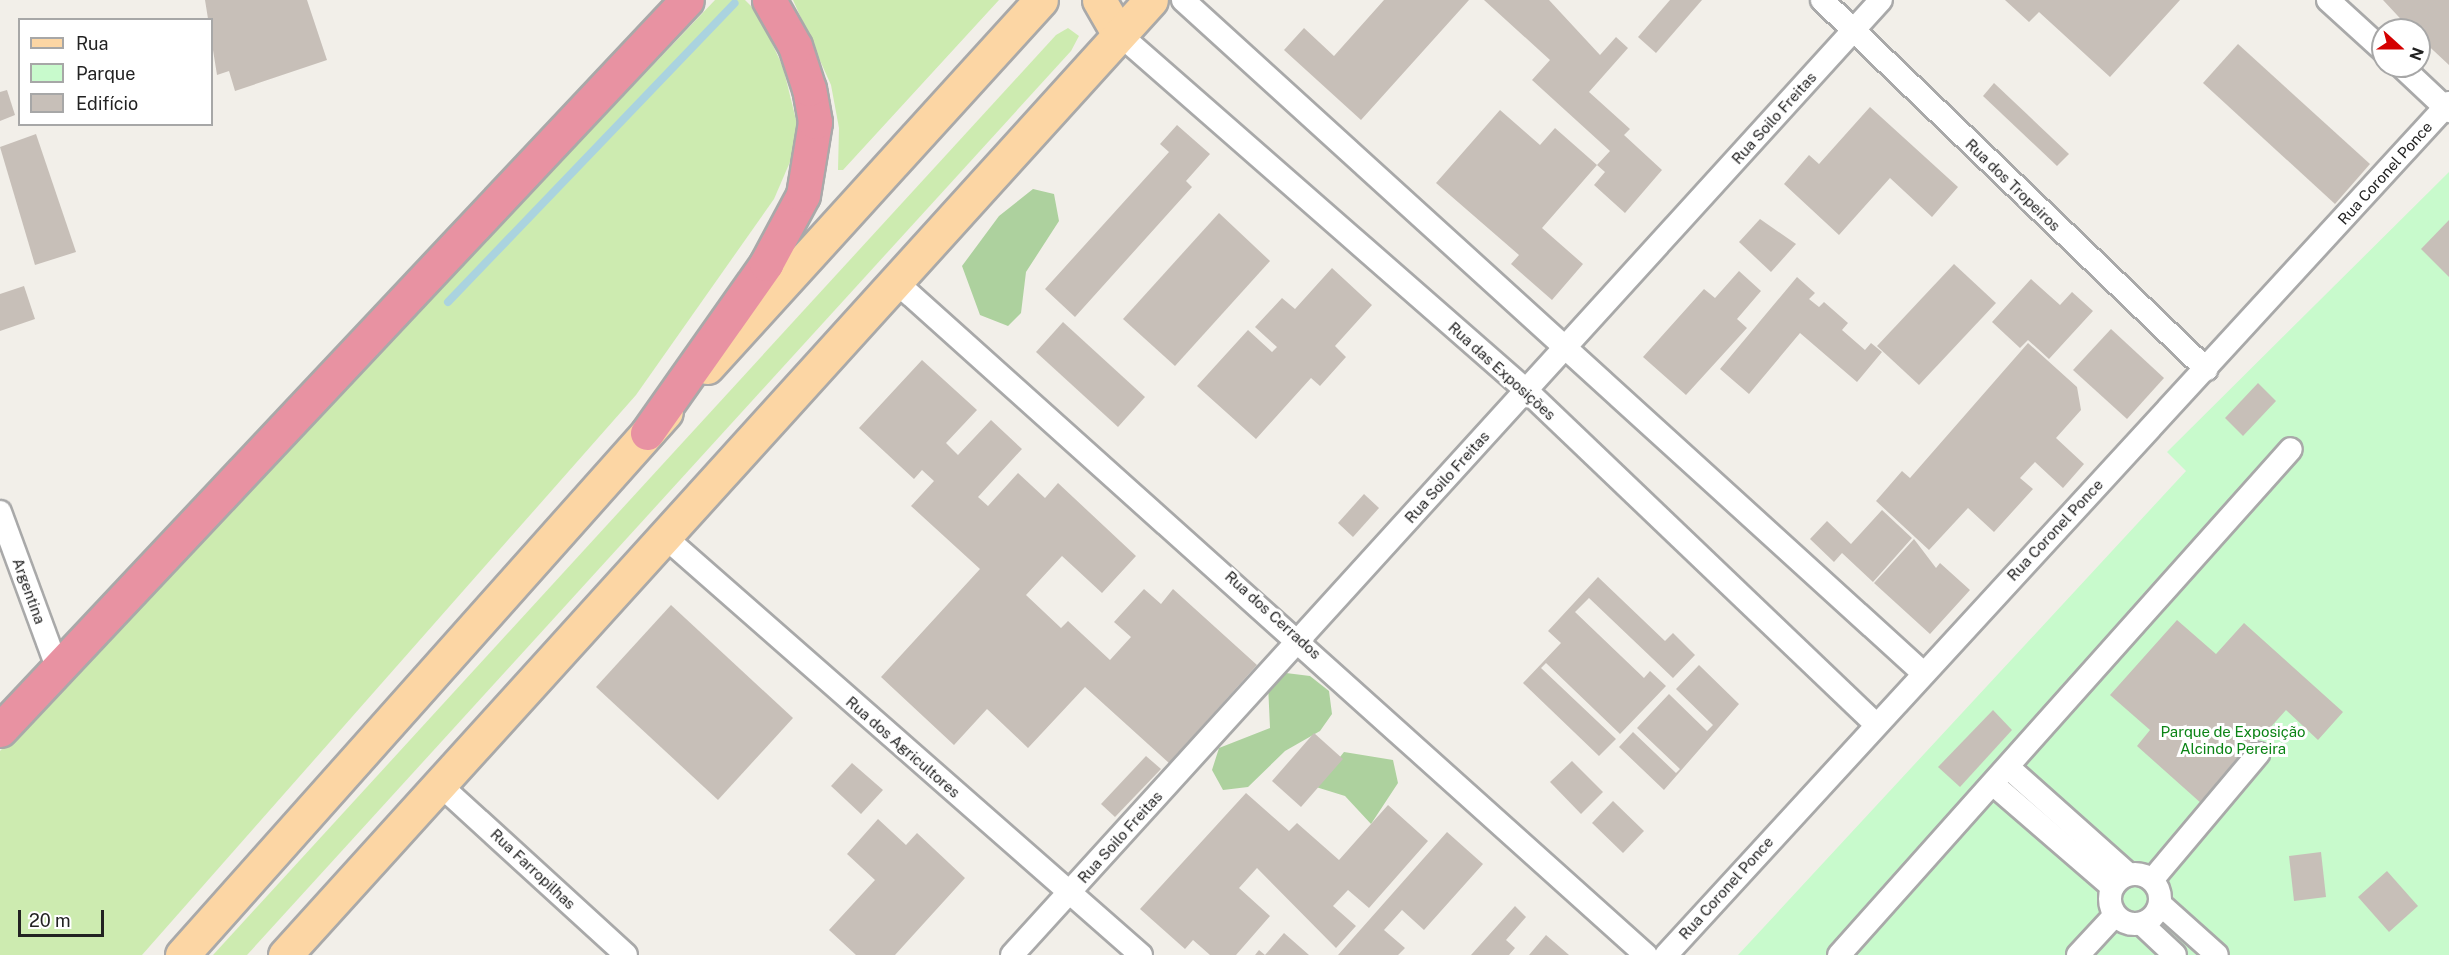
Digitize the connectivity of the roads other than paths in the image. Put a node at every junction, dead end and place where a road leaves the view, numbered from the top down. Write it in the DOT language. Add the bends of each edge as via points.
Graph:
graph roads {
  1 [pos="687,0"];
  2 [pos="769,0"];
  3 [pos="1041,0"];
  4 [pos="1099,0"];
  5 [pos="1151,0"];
  6 [pos="1183,0"];
  7 [pos="1821,0"];
  8 [pos="1881,0"];
  9 [pos="2328,0"];
  10 [pos="1852,31"];
  11 [pos="1118,33"];
  12 [pos="2371,39"];
  13 [pos="2415,78"];
  14 [pos="2448,107"];
  15 [pos="895,281"];
  16 [pos="1564,348"];
  17 [pos="2206,369"];
  18 [pos="1526,390"];
  19 [pos="647,433"];
  20 [pos="2292,449"];
  21 [pos="0,512"];
  22 [pos="666,538"];
  23 [pos="1300,639"];
  24 [pos="58,670"];
  25 [pos="1922,672"];
  26 [pos="1874,722"];
  27 [pos="0,730"];
  28 [pos="2258,754"];
  29 [pos="2010,768"];
  30 [pos="439,783"];
  31 [pos="1994,785"];
  32 [pos="2120,880"];
  33 [pos="2152,880"];
  34 [pos="1068,894"];
  35 [pos="2160,904"];
  36 [pos="2115,915"];
  37 [pos="2142,924"];
  38 [pos="182,955"];
  39 [pos="285,955"];
  40 [pos="626,955"];
  41 [pos="1012,955"];
  42 [pos="1141,955"];
  43 [pos="1646,955"];
  44 [pos="1666,955"];
  45 [pos="1839,955"];
  46 [pos="2078,955"];
  47 [pos="2175,955"];
  48 [pos="2217,955"];
  1 -- 24 [label="highway"];
  2 -- 19 [label="highway" via="795,46 813,111 813,158 803,195 766,264"];
  3 -- 19 [label="main road"];
  4 -- 11 [label="main road"];
  5 -- 11 [label="main road"];
  6 -- 16 [label="street"];
  7 -- 10 [label="street, Rua dos Tropeiros"];
  8 -- 10 [label="street, Rua Soilo Freitas"];
  9 -- 12 [label="street"];
  10 -- 16 [label="street, Rua Soilo Freitas"];
  10 -- 17 [label="street, Rua dos Tropeiros"];
  11 -- 15 [label="main road"];
  11 -- 18 [label="street, Rua das Exposições"];
  13 -- 14 [label="street"];
  14 -- 17 [label="street, Rua Coronel Ponce"];
  15 -- 22 [label="main road"];
  15 -- 23 [label="street, Rua dos Cerrados"];
  16 -- 18 [label="street, Rua Soilo Freitas"];
  16 -- 25 [label="street"];
  17 -- 25 [label="street, Rua Coronel Ponce"];
  18 -- 23 [label="street, Rua Soilo Freitas"];
  18 -- 26 [label="street, Rua das Exposições"];
  19 -- 38 [label="main road"];
  20 -- 29 [label="street"];
  21 -- 24 [label="street, Argentina"];
  22 -- 30 [label="main road"];
  22 -- 34 [label="street, Rua dos Agricultores"];
  23 -- 34 [label="street, Rua Soilo Freitas"];
  23 -- 43 [label="street, Rua dos Cerrados"];
  24 -- 27 [label="highway"];
  25 -- 26 [label="street, Rua Coronel Ponce"];
  26 -- 44 [label="street, Rua Coronel Ponce"];
  28 -- 33 [label="street"];
  29 -- 31 [label="street"];
  29 -- 32 [label="street"];
  30 -- 39 [label="main road"];
  30 -- 40 [label="street, Rua Farropilhas"];
  31 -- 32 [label="street"];
  31 -- 45 [label="street"];
  32 -- 33 [label="street"];
  32 -- 36 [label="street"];
  33 -- 35 [label="street"];
  34 -- 41 [label="street, Rua Soilo Freitas"];
  34 -- 42 [label="street, Rua dos Agricultores"];
  35 -- 37 [label="street"];
  35 -- 48 [label="street"];
  36 -- 37 [label="street"];
  36 -- 46 [label="street"];
  37 -- 47 [label="street"];
}
